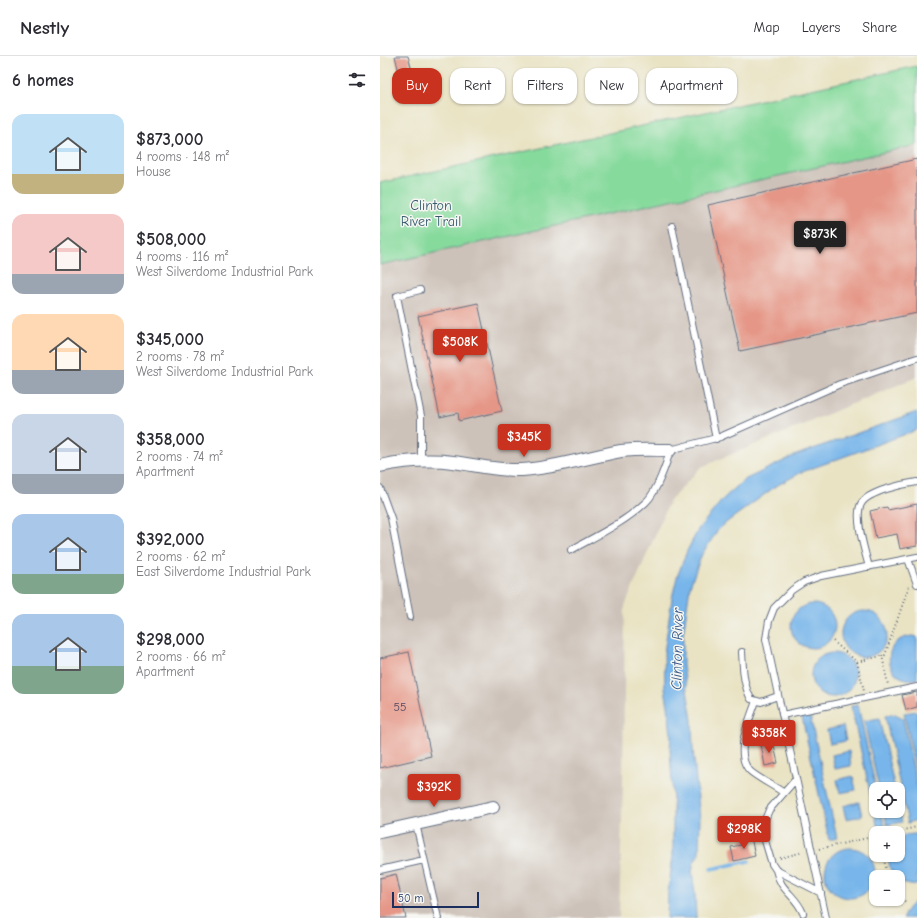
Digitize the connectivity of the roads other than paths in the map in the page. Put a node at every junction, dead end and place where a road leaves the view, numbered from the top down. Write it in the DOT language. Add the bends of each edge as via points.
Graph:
graph roads {
  1 [pos="672,226"];
  2 [pos="420,290"];
  3 [pos="917,358"];
  4 [pos="716,439"];
  5 [pos="670,450"];
  6 [pos="421,461"];
  7 [pos="380,466"];
  8 [pos="917,482"];
  9 [pos="380,488"];
  10 [pos="570,550"];
  11 [pos="917,557"];
  12 [pos="908,559"];
  13 [pos="869,567"];
  14 [pos="917,584"];
  15 [pos="410,617"];
  16 [pos="742,652"];
  17 [pos="917,687"];
  18 [pos="778,696"];
  19 [pos="756,701"];
  20 [pos="782,715"];
  21 [pos="796,779"];
  22 [pos="784,792"];
  23 [pos="493,807"];
  24 [pos="416,824"];
  25 [pos="380,832"];
  26 [pos="424,860"];
  27 [pos="380,870"];
  28 [pos="776,870"];
  29 [pos="821,893"];
  30 [pos="803,913"];
  31 [pos="438,918"];
  32 [pos="826,918"];
  1 -- 4 [label="lane"];
  2 -- 6 [label="lane" via="396,296 421,416"];
  3 -- 4 [label="lane" via="840,384"];
  4 -- 5 [label="lane"];
  5 -- 6 [label="street" via="621,451 555,466 524,470 500,470 453,462"];
  5 -- 10 [label="lane" via="667,462 647,501 622,521"];
  6 -- 7 [label="street"];
  8 -- 13 [label="lane" via="880,491 861,504 858,516"];
  9 -- 15 [label="lane" via="391,518"];
  11 -- 12 [label="lane"];
  12 -- 13 [label="lane"];
  12 -- 14 [label="lane"];
  13 -- 18 [label="lane" via="821,576 804,582 774,608 766,639"];
  16 -- 19 [label="lane" via="747,691"];
  17 -- 20 [label="lane"];
  18 -- 19 [label="lane" via="761,702"];
  18 -- 20 [label="lane"];
  19 -- 22 [label="lane" via="744,737 742,752 745,763 750,771"];
  20 -- 21 [label="lane"];
  21 -- 22 [label="lane"];
  21 -- 29 [label="lane"];
  22 -- 28 [label="lane" via="769,810 764,822 763,834"];
  23 -- 24 [label="street"];
  24 -- 25 [label="street"];
  24 -- 26 [label="lane"];
  26 -- 27 [label="lane"];
  26 -- 31 [label="lane"];
  28 -- 29 [label="lane"];
  28 -- 30 [label="lane" via="780,883"];
  29 -- 32 [label="lane"];
}
